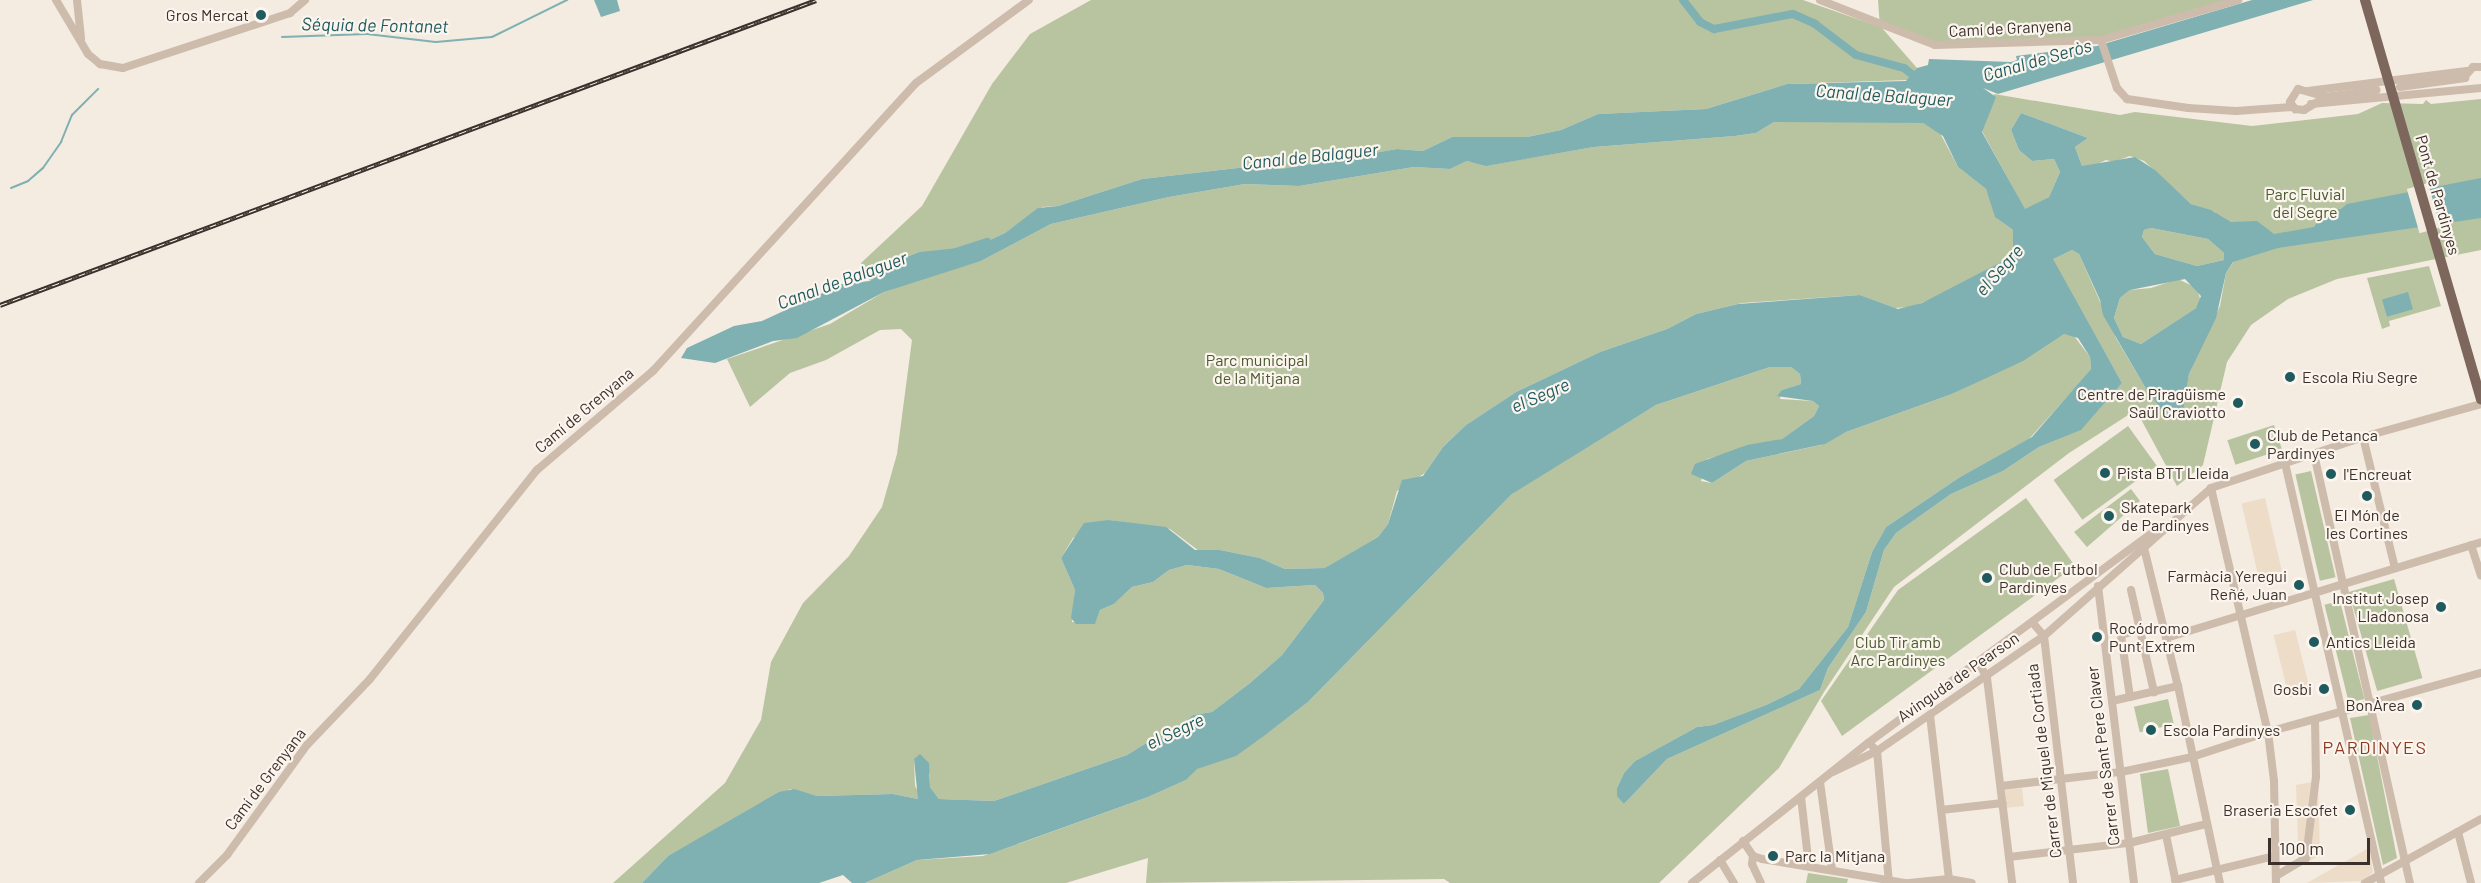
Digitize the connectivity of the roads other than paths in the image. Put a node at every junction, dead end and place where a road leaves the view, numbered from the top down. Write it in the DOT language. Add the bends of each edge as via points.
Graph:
graph roads {
  1 [pos="56,0"];
  2 [pos="78,0"];
  3 [pos="305,0"];
  4 [pos="1029,0"];
  5 [pos="1820,0"];
  6 [pos="2238,0"];
  7 [pos="2365,0"];
  8 [pos="81,39"];
  9 [pos="2102,42"];
  10 [pos="2481,67"];
  11 [pos="2466,75"];
  12 [pos="2389,80"];
  13 [pos="2400,87"];
  14 [pos="2470,87"];
  15 [pos="2481,88"];
  16 [pos="2377,90"];
  17 [pos="2308,91"];
  18 [pos="2326,97"];
  19 [pos="2394,100"];
  20 [pos="2291,103"];
  21 [pos="2311,104"];
  22 [pos="2481,399"];
  23 [pos="2481,404"];
  24 [pos="2363,437"];
  25 [pos="2314,454"];
  26 [pos="2285,463"];
  27 [pos="2211,488"];
  28 [pos="2481,542"];
  29 [pos="2142,543"];
  30 [pos="2471,545"];
  31 [pos="2395,568"];
  32 [pos="2099,572"];
  33 [pos="2481,575"];
  34 [pos="2085,583"];
  35 [pos="2343,584"];
  36 [pos="2131,590"];
  37 [pos="2095,592"];
  38 [pos="2314,594"];
  39 [pos="2242,616"];
  40 [pos="2032,623"];
  41 [pos="2139,630"];
  42 [pos="2044,636"];
  43 [pos="2166,638"];
  44 [pos="1979,663"];
  45 [pos="2481,674"];
  46 [pos="1987,678"];
  47 [pos="2178,686"];
  48 [pos="2154,692"];
  49 [pos="2130,697"];
  50 [pos="2112,701"];
  51 [pos="2371,703"];
  52 [pos="2343,712"];
  53 [pos="1930,715"];
  54 [pos="2315,720"];
  55 [pos="2268,732"];
  56 [pos="1868,743"];
  57 [pos="1877,751"];
  58 [pos="2192,757"];
  59 [pos="1833,772"];
  60 [pos="2121,772"];
  61 [pos="2060,780"];
  62 [pos="1820,782"];
  63 [pos="2001,786"];
  64 [pos="1801,797"];
  65 [pos="2003,803"];
  66 [pos="1941,810"];
  67 [pos="2481,819"];
  68 [pos="2206,824"];
  69 [pos="2458,832"];
  70 [pos="2166,835"];
  71 [pos="1743,841"];
  72 [pos="2129,843"];
  73 [pos="2071,848"];
  74 [pos="1753,856"];
  75 [pos="2274,856"];
  76 [pos="2009,857"];
  77 [pos="1720,860"];
  78 [pos="2406,861"];
  79 [pos="1809,867"];
  80 [pos="1832,870"];
  81 [pos="2217,870"];
  82 [pos="1949,879"];
  83 [pos="2380,879"];
  84 [pos="2276,880"];
  85 [pos="1890,881"];
  86 [pos="2176,882"];
  87 [pos="199,883"];
  88 [pos="1692,883"];
  89 [pos="1734,883"];
  90 [pos="1761,883"];
  91 [pos="1908,883"];
  92 [pos="1972,883"];
  93 [pos="2012,883"];
  94 [pos="2073,883"];
  95 [pos="2134,883"];
  96 [pos="2220,883"];
  97 [pos="2366,883"];
  98 [pos="2410,883"];
  99 [pos="2471,883"];
  1 -- 8 [label="street"];
  2 -- 8 [label="street"];
  3 -- 8 [label="street" via="300,7 280,16 129,67 100,64"];
  4 -- 87 [label="street, Camí de Grenyana" via="916,82 640,384 537,470 370,679 307,745 227,855"];
  5 -- 9 [label="street, Camí de Granyena" via="1935,45"];
  6 -- 9 [label="street, Camí de Granyena"];
  7 -- 12 [label="main road, Pont de Pardinyes"];
  9 -- 20 [label="street" via="2117,88 2127,99 2188,108 2278,107"];
  10 -- 11 [label="street"];
  11 -- 12 [label="street"];
  11 -- 13 [label="street"];
  11 -- 14 [label="street"];
  12 -- 17 [label="street"];
  12 -- 19 [label="main road, Pont de Pardinyes"];
  14 -- 15 [label="street"];
  14 -- 19 [label="street"];
  16 -- 18 [label="street"];
  17 -- 18 [label="street"];
  17 -- 20 [label="street" via="2295,91"];
  17 -- 21 [label="street"];
  18 -- 21 [label="street"];
  19 -- 21 [label="street"];
  19 -- 22 [label="main road, Pont de Pardinyes"];
  20 -- 21 [label="street" via="2304,110"];
  23 -- 24 [label="street"];
  24 -- 25 [label="street"];
  24 -- 31 [label="street"];
  25 -- 26 [label="street"];
  25 -- 35 [label="street"];
  26 -- 27 [label="street"];
  26 -- 38 [label="street"];
  27 -- 29 [label="street"];
  27 -- 39 [label="street"];
  28 -- 30 [label="street"];
  29 -- 32 [label="street, Avinguda de Pearson"];
  29 -- 37 [label="street, Avinguda de Pearson"];
  29 -- 43 [label="street"];
  30 -- 31 [label="street"];
  30 -- 33 [label="street"];
  31 -- 35 [label="street"];
  32 -- 34 [label="street, Avinguda de Pearson"];
  32 -- 37 [label="street"];
  34 -- 37 [label="street"];
  34 -- 40 [label="street, Avinguda de Pearson"];
  35 -- 38 [label="street"];
  35 -- 51 [label="street"];
  36 -- 41 [label="street"];
  37 -- 42 [label="street, Avinguda de Pearson"];
  37 -- 50 [label="street, Carrer de Sant Pere Claver"];
  38 -- 39 [label="street"];
  38 -- 52 [label="street"];
  39 -- 43 [label="street"];
  39 -- 55 [label="street"];
  40 -- 42 [label="street"];
  40 -- 44 [label="street, Avinguda de Pearson"];
  41 -- 48 [label="street"];
  41 -- 49 [label="street" via="2121,635"];
  42 -- 46 [label="street, Avinguda de Pearson"];
  42 -- 61 [label="street, Carrer de Miquel de Cortiada"];
  43 -- 47 [label="street"];
  44 -- 46 [label="street"];
  44 -- 56 [label="street, Avinguda de Pearson"];
  45 -- 51 [label="street"];
  46 -- 53 [label="street, Avinguda de Pearson"];
  46 -- 63 [label="street"];
  47 -- 48 [label="street"];
  47 -- 58 [label="street"];
  48 -- 49 [label="street"];
  49 -- 50 [label="street"];
  50 -- 60 [label="street, Carrer de Sant Pere Claver"];
  51 -- 52 [label="street"];
  51 -- 78 [label="street"];
  52 -- 54 [label="street"];
  52 -- 83 [label="street"];
  53 -- 57 [label="street, Avinguda de Pearson"];
  53 -- 66 [label="street"];
  54 -- 55 [label="street"];
  54 -- 84 [label="street" via="2315,781 2306,858"];
  55 -- 58 [label="street"];
  55 -- 75 [label="street" via="2274,781"];
  56 -- 57 [label="street"];
  56 -- 59 [label="street, Avinguda de Pearson"];
  57 -- 59 [label="street, Avinguda de Pearson"];
  57 -- 85 [label="street"];
  58 -- 60 [label="street"];
  58 -- 68 [label="street"];
  59 -- 62 [label="street, Avinguda de Pearson"];
  60 -- 61 [label="street"];
  60 -- 72 [label="street, Carrer de Sant Pere Claver"];
  61 -- 63 [label="street"];
  61 -- 73 [label="street, Carrer de Miquel de Cortiada"];
  62 -- 64 [label="street, Avinguda de Pearson"];
  62 -- 80 [label="street"];
  63 -- 65 [label="street"];
  64 -- 71 [label="street, Avinguda de Pearson"];
  64 -- 79 [label="street"];
  65 -- 66 [label="street"];
  65 -- 76 [label="street"];
  66 -- 82 [label="street"];
  67 -- 69 [label="street"];
  68 -- 70 [label="street"];
  68 -- 81 [label="street"];
  69 -- 78 [label="street"];
  69 -- 99 [label="street"];
  70 -- 72 [label="street"];
  70 -- 86 [label="street"];
  71 -- 74 [label="street"];
  71 -- 77 [label="street, Avinguda de Pearson"];
  72 -- 73 [label="street"];
  72 -- 95 [label="street, Carrer de Sant Pere Claver"];
  73 -- 76 [label="street"];
  73 -- 94 [label="street, Carrer de Miquel de Cortiada"];
  74 -- 79 [label="street"];
  74 -- 90 [label="street" via="1752,864"];
  75 -- 81 [label="street"];
  75 -- 84 [label="street"];
  76 -- 93 [label="street"];
  77 -- 88 [label="street, Avinguda de Pearson"];
  77 -- 89 [label="street"];
  78 -- 83 [label="street"];
  78 -- 98 [label="street"];
  79 -- 80 [label="street"];
  80 -- 85 [label="street"];
  81 -- 86 [label="street"];
  81 -- 96 [label="street"];
  82 -- 91 [label="street"];
  82 -- 92 [label="street"];
  83 -- 97 [label="street"];
  85 -- 91 [label="street"];
}
